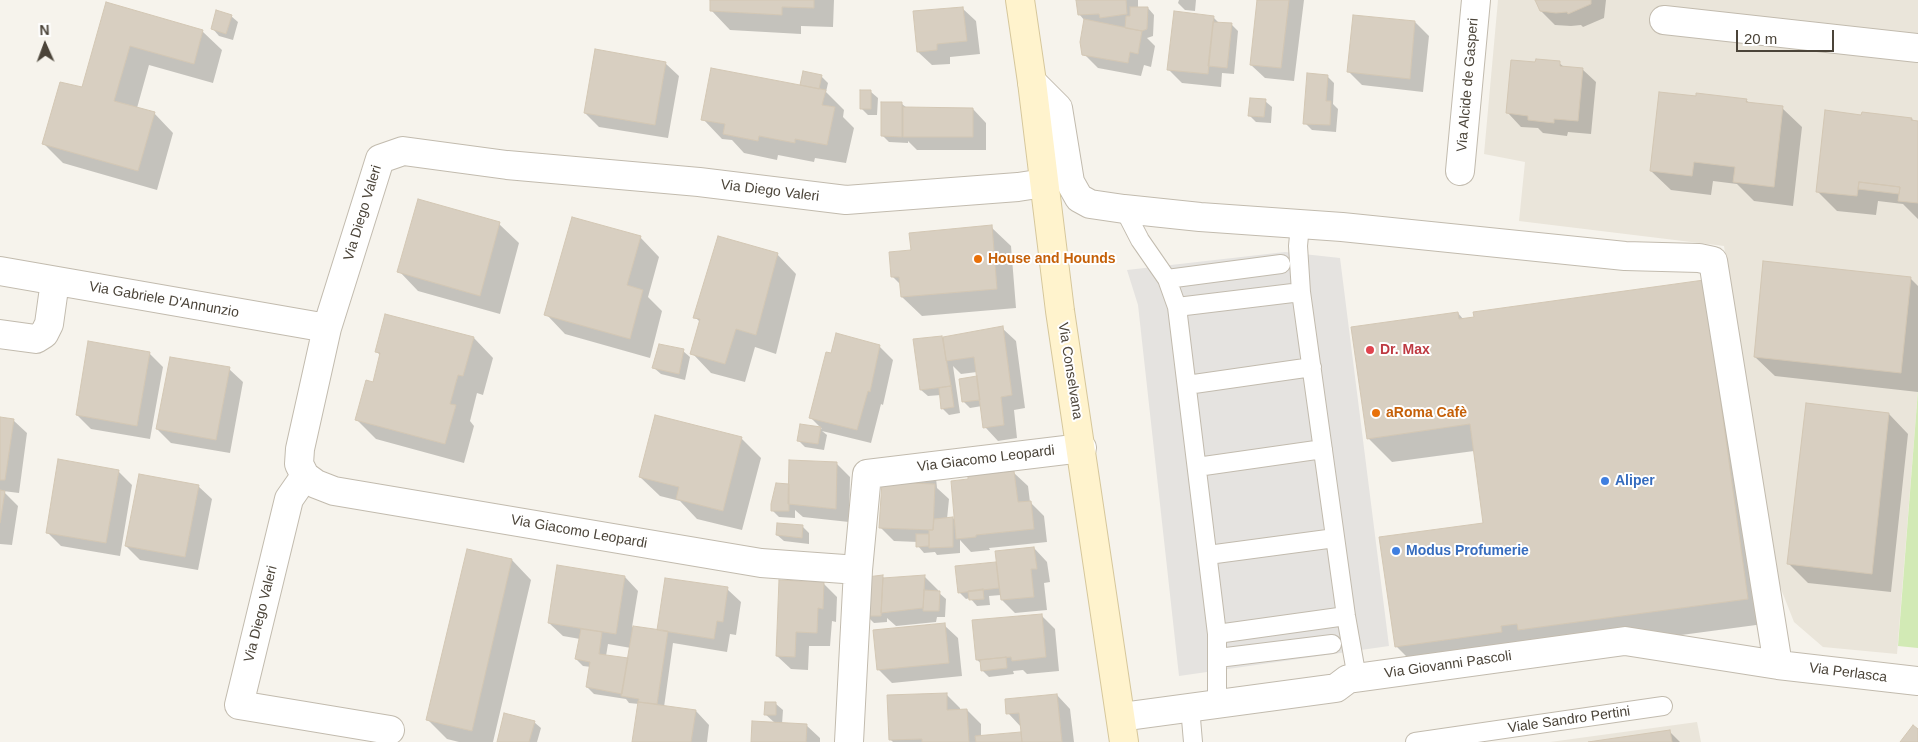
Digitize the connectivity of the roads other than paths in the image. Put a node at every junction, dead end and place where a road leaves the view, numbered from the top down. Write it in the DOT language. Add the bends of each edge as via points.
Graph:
graph roads {
  1 [pos="1020,0"];
  2 [pos="1476,0"];
  3 [pos="1664,20"];
  4 [pos="1918,48"];
  5 [pos="1032,82"];
  6 [pos="1460,171"];
  7 [pos="1044,183"];
  8 [pos="1124,209"];
  9 [pos="1300,225"];
  10 [pos="1281,264"];
  11 [pos="0,271"];
  12 [pos="1167,279"];
  13 [pos="55,281"];
  14 [pos="1301,292"];
  15 [pos="1177,307"];
  16 [pos="327,328"];
  17 [pos="0,334"];
  18 [pos="1312,367"];
  19 [pos="1187,385"];
  20 [pos="1082,448"];
  21 [pos="1323,449"];
  22 [pos="1197,467"];
  23 [pos="305,476"];
  24 [pos="1335,538"];
  25 [pos="1208,555"];
  26 [pos="858,570"];
  27 [pos="1346,616"];
  28 [pos="1217,634"];
  29 [pos="1332,644"];
  30 [pos="1218,658"];
  31 [pos="1778,665"];
  32 [pos="1357,678"];
  33 [pos="1918,681"];
  34 [pos="1217,694"];
  35 [pos="1663,706"];
  36 [pos="1190,708"];
  37 [pos="390,730"];
  38 [pos="1123,730"];
  39 [pos="849,742"];
  40 [pos="1193,742"];
  41 [pos="1414,742"];
  1 -- 5 [label="main road, Via Conselvana"];
  2 -- 6 [label="street, Via Alcide de Gasperi"];
  3 -- 4 [label="street"];
  5 -- 7 [label="main road, Via Conselvana"];
  5 -- 8 [label="street" via="1058,108 1070,182 1079,198 1090,204"];
  7 -- 16 [label="street, Via Diego Valeri" via="846,200 403,151 380,159"];
  7 -- 20 [label="main road, Via Conselvana"];
  8 -- 9 [label="street"];
  8 -- 12 [label="lane" via="1140,240"];
  9 -- 14 [label="lane"];
  9 -- 31 [label="street" via="1625,256 1714,261"];
  10 -- 12 [label="lane"];
  11 -- 13 [label="street, Via Gabriele D'Annunzio"];
  12 -- 15 [label="lane"];
  13 -- 16 [label="street, Via Gabriele D'Annunzio"];
  13 -- 17 [label="street" via="49,324 44,334 36,339"];
  14 -- 15 [label="lane"];
  14 -- 18 [label="lane"];
  15 -- 19 [label="lane"];
  16 -- 23 [label="street, Via Diego Valeri" via="300,449 299,464"];
  18 -- 19 [label="lane"];
  18 -- 21 [label="lane"];
  19 -- 22 [label="lane"];
  20 -- 26 [label="street, Via Giacomo Leopardi" via="867,474"];
  20 -- 38 [label="main road, Via Conselvana"];
  21 -- 22 [label="lane"];
  21 -- 24 [label="lane"];
  22 -- 25 [label="lane"];
  23 -- 26 [label="street, Via Giacomo Leopardi" via="334,491 761,563"];
  23 -- 37 [label="street, Via Diego Valeri" via="289,499 239,705"];
  24 -- 25 [label="lane"];
  24 -- 27 [label="lane"];
  25 -- 28 [label="lane"];
  26 -- 39 [label="street, Via Giacomo Leopardi"];
  27 -- 28 [label="lane"];
  27 -- 32 [label="lane"];
  28 -- 30 [label="lane"];
  29 -- 30 [label="lane"];
  30 -- 34 [label="lane"];
  31 -- 32 [label="street, Via Giovanni Pascoli" via="1625,640"];
  31 -- 33 [label="street, Via Perlasca"];
  32 -- 34 [label="street, Via Giovanni Pascoli" via="1348,678 1336,688"];
  34 -- 36 [label="street, Via Giovanni Pascoli"];
  35 -- 41 [label="lane, Viale Sandro Pertini"];
  36 -- 38 [label="street, Via Giovanni Pascoli"];
  36 -- 40 [label="lane"];
}
